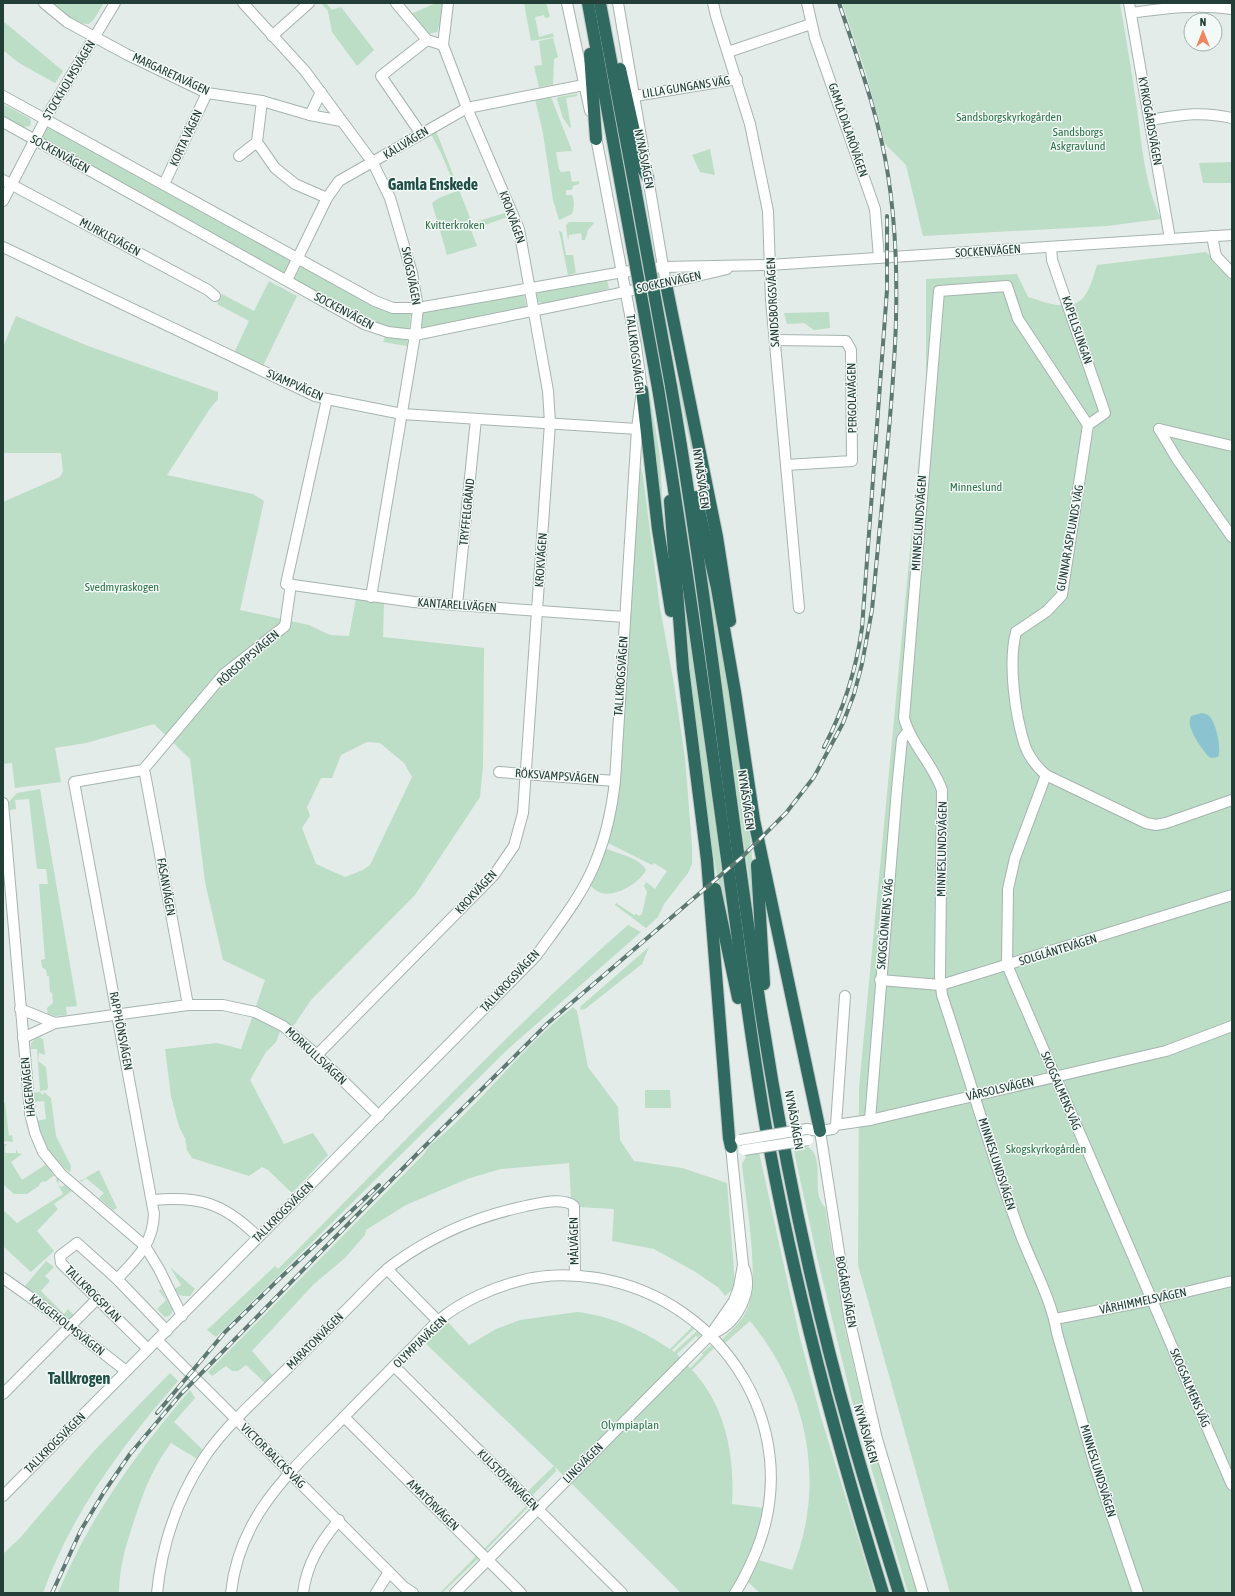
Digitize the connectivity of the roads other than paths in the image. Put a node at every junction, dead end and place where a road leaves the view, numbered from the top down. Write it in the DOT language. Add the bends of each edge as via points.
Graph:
graph roads {
  1 [pos="44,3"];
  2 [pos="115,3"];
  3 [pos="243,3"];
  4 [pos="309,3"];
  5 [pos="396,3"];
  6 [pos="448,3"];
  7 [pos="567,3"];
  8 [pos="588,3"];
  9 [pos="600,3"];
  10 [pos="606,3"];
  11 [pos="618,3"];
  12 [pos="713,3"];
  13 [pos="807,3"];
  14 [pos="1130,8"];
  15 [pos="1232,9"];
  16 [pos="810,24"];
  17 [pos="272,36"];
  18 [pos="95,37"];
  19 [pos="427,40"];
  20 [pos="443,45"];
  21 [pos="728,52"];
  22 [pos="737,79"];
  23 [pos="584,85"];
  24 [pos="321,92"];
  25 [pos="207,93"];
  26 [pos="3,96"];
  27 [pos="635,96"];
  28 [pos="262,101"];
  29 [pos="467,108"];
  30 [pos="310,115"];
  31 [pos="1232,118"];
  32 [pos="45,120"];
  33 [pos="1150,120"];
  34 [pos="341,121"];
  35 [pos="3,122"];
  36 [pos="421,134"];
  37 [pos="35,139"];
  38 [pos="596,139"];
  39 [pos="257,142"];
  40 [pos="238,156"];
  41 [pos="373,162"];
  42 [pos="648,178"];
  43 [pos="7,183"];
  44 [pos="164,184"];
  45 [pos="327,198"];
  46 [pos="3,201"];
  47 [pos="1232,235"];
  48 [pos="1212,236"];
  49 [pos="1170,239"];
  50 [pos="3,247"];
  51 [pos="1051,247"];
  52 [pos="879,258"];
  53 [pos="298,259"];
  54 [pos="744,265"];
  55 [pos="769,265"];
  56 [pos="663,267"];
  57 [pos="623,272"];
  58 [pos="1232,273"];
  59 [pos="287,280"];
  60 [pos="666,284"];
  61 [pos="531,289"];
  62 [pos="626,292"];
  63 [pos="215,296"];
  64 [pos="418,308"];
  65 [pos="534,310"];
  66 [pos="415,335"];
  67 [pos="775,340"];
  68 [pos="642,390"];
  69 [pos="327,400"];
  70 [pos="402,414"];
  71 [pos="476,419"];
  72 [pos="550,423"];
  73 [pos="1088,425"];
  74 [pos="637,429"];
  75 [pos="1232,446"];
  76 [pos="682,448"];
  77 [pos="669,456"];
  78 [pos="786,465"];
  79 [pos="1232,537"];
  80 [pos="291,584"];
  81 [pos="371,597"];
  82 [pos="457,605"];
  83 [pos="799,608"];
  84 [pos="537,612"];
  85 [pos="625,617"];
  86 [pos="683,668"];
  87 [pos="736,692"];
  88 [pos="908,731"];
  89 [pos="143,770"];
  90 [pos="499,772"];
  91 [pos="525,774"];
  92 [pos="1046,775"];
  93 [pos="615,781"];
  94 [pos="1232,800"];
  95 [pos="3,803"];
  96 [pos="754,820"];
  97 [pos="704,839"];
  98 [pos="1232,895"];
  99 [pos="1007,965"];
  100 [pos="880,980"];
  101 [pos="941,985"];
  102 [pos="846,996"];
  103 [pos="188,1004"];
  104 [pos="20,1009"];
  105 [pos="118,1013"];
  106 [pos="55,1023"];
  107 [pos="1232,1026"];
  108 [pos="23,1038"];
  109 [pos="317,1056"];
  110 [pos="1055,1077"];
  111 [pos="758,1083"];
  112 [pos="974,1094"];
  113 [pos="778,1106"];
  114 [pos="379,1116"];
  115 [pos="870,1120"];
  116 [pos="836,1125"];
  117 [pos="820,1131"];
  118 [pos="807,1134"];
  119 [pos="736,1144"];
  120 [pos="153,1200"];
  121 [pos="574,1206"];
  122 [pos="258,1237"];
  123 [pos="145,1246"];
  124 [pos="387,1269"];
  125 [pos="575,1275"];
  126 [pos="117,1279"];
  127 [pos="4,1280"];
  128 [pos="1232,1281"];
  129 [pos="97,1299"];
  130 [pos="1152,1300"];
  131 [pos="182,1316"];
  132 [pos="1054,1318"];
  133 [pos="438,1321"];
  134 [pos="70,1326"];
  135 [pos="167,1331"];
  136 [pos="710,1334"];
  137 [pos="158,1341"];
  138 [pos="148,1349"];
  139 [pos="394,1366"];
  140 [pos="126,1372"];
  141 [pos="3,1394"];
  142 [pos="344,1417"];
  143 [pos="236,1420"];
  144 [pos="289,1472"];
  145 [pos="1232,1485"];
  146 [pos="3,1496"];
  147 [pos="538,1509"];
  148 [pos="339,1520"];
  149 [pos="488,1559"];
  150 [pos="389,1572"];
  151 [pos="405,1590"];
  152 [pos="157,1593"];
  153 [pos="231,1593"];
  154 [pos="303,1593"];
  155 [pos="376,1593"];
  156 [pos="413,1593"];
  157 [pos="454,1593"];
  158 [pos="522,1593"];
  159 [pos="622,1593"];
  160 [pos="735,1593"];
  161 [pos="883,1593"];
  162 [pos="899,1593"];
  163 [pos="923,1593"];
  164 [pos="1138,1593"];
  1 -- 18 [label="street, MARGARETAVÄGEN" via="67,22"];
  2 -- 18 [label="street, STOCKHOLMSVÄGEN"];
  3 -- 17 [label="street, SKOGSVÄGEN"];
  4 -- 17 [label="street"];
  5 -- 19 [label="street"];
  6 -- 20 [label="street, KROKVÄGEN"];
  7 -- 23 [label="street"];
  8 -- 38 [label="highway"];
  8 -- 77 [label="highway, bridge"];
  9 -- 76 [label="highway, NYNÄSVÄGEN, bridge"];
  10 -- 42 [label="highway" via="642,167"];
  11 -- 27 [label="street, NYNÄSVÄGEN"];
  12 -- 21 [label="street, SANDSBORGSVÄGEN"];
  13 -- 16 [label="street, GAMLA DALARÖVÄGEN"];
  14 -- 15 [label="street" via="1205,5"];
  14 -- 33 [label="street, KYRKOGÅRDSVÄGEN"];
  16 -- 21 [label="street"];
  16 -- 52 [label="street, GAMLA DALARÖVÄGEN" via="875,209"];
  17 -- 24 [label="street, SKOGSVÄGEN"];
  18 -- 25 [label="street, MARGARETAVÄGEN"];
  18 -- 32 [label="street, STOCKHOLMSVÄGEN"];
  19 -- 20 [label="street"];
  19 -- 36 [label="street" via="381,76"];
  20 -- 29 [label="street, KROKVÄGEN"];
  21 -- 22 [label="street, SANDSBORGSVÄGEN"];
  22 -- 27 [label="street, LILLA GUNGANS VÄG"];
  22 -- 55 [label="street, SANDSBORGSVÄGEN" via="754,139 768,211 771,255"];
  23 -- 29 [label="street, KÄLLVÄGEN"];
  23 -- 38 [label="street"];
  24 -- 30 [label="street"];
  24 -- 34 [label="street, SKOGSVÄGEN"];
  25 -- 28 [label="street, MARGARETAVÄGEN"];
  25 -- 44 [label="street, KORTA VÄGEN"];
  26 -- 32 [label="street, SOCKENVÄGEN"];
  27 -- 42 [label="street, NYNÄSVÄGEN"];
  28 -- 30 [label="street, MARGARETAVÄGEN"];
  28 -- 39 [label="street"];
  29 -- 36 [label="street, KÄLLVÄGEN"];
  29 -- 61 [label="street, KROKVÄGEN" via="519,229"];
  30 -- 34 [label="street, MARGARETAVÄGEN"];
  31 -- 33 [label="street" via="1203,113"];
  32 -- 37 [label="street, STOCKHOLMSVÄGEN"];
  32 -- 44 [label="street, SOCKENVÄGEN"];
  33 -- 49 [label="street, KYRKOGÅRDSVÄGEN"];
  34 -- 41 [label="street, SKOGSVÄGEN"];
  35 -- 37 [label="street, SOCKENVÄGEN"];
  36 -- 41 [label="street, KÄLLVÄGEN"];
  37 -- 43 [label="street, STOCKHOLMSVÄGEN"];
  37 -- 59 [label="street, SOCKENVÄGEN"];
  38 -- 57 [label="street"];
  39 -- 40 [label="street"];
  39 -- 45 [label="street" via="275,168 295,184"];
  41 -- 45 [label="street, KÄLLVÄGEN" via="339,181"];
  41 -- 64 [label="street, SKOGSVÄGEN" via="390,198 404,241"];
  42 -- 56 [label="street, NYNÄSVÄGEN"];
  43 -- 46 [label="street, STOCKHOLMSVÄGEN"];
  43 -- 63 [label="street, MURKLEVÄGEN" via="201,286"];
  44 -- 53 [label="street, SOCKENVÄGEN"];
  45 -- 53 [label="street, KÄLLVÄGEN"];
  47 -- 48 [label="street, SOCKENVÄGEN"];
  48 -- 49 [label="street, SOCKENVÄGEN"];
  48 -- 58 [label="street" via="1216,256"];
  49 -- 51 [label="street, SOCKENVÄGEN"];
  50 -- 69 [label="street, SVAMPVÄGEN"];
  51 -- 52 [label="street, SOCKENVÄGEN"];
  51 -- 73 [label="street, KAPELLSLINGAN" via="1052,260 1105,413"];
  52 -- 55 [label="street, SOCKENVÄGEN"];
  53 -- 59 [label="street, KÄLLVÄGEN"];
  53 -- 64 [label="street, SOCKENVÄGEN" via="375,301 393,308"];
  54 -- 55 [label="street, SOCKENVÄGEN"];
  54 -- 56 [label="street, SOCKENVÄGEN"];
  54 -- 60 [label="street, SOCKENVÄGEN"];
  55 -- 67 [label="street, SANDSBORGSVÄGEN"];
  56 -- 57 [label="street, SOCKENVÄGEN"];
  56 -- 60 [label="street, NYNÄSVÄGEN"];
  57 -- 61 [label="street, SOCKENVÄGEN"];
  57 -- 62 [label="street"];
  59 -- 66 [label="street, SOCKENVÄGEN" via="364,324 388,332"];
  60 -- 62 [label="street, SOCKENVÄGEN"];
  60 -- 87 [label="highway" via="727,593 737,678"];
  61 -- 64 [label="street, SOCKENVÄGEN"];
  61 -- 65 [label="street, KROKVÄGEN"];
  62 -- 65 [label="street, SOCKENVÄGEN"];
  62 -- 68 [label="street, TALLKROGSVÄGEN"];
  64 -- 66 [label="street, SKOGSVÄGEN"];
  65 -- 66 [label="street, SOCKENVÄGEN"];
  65 -- 72 [label="street, KROKVÄGEN" via="548,391"];
  66 -- 70 [label="street, SKOGSVÄGEN"];
  67 -- 78 [label="street, SANDSBORGSVÄGEN"];
  67 -- 78 [label="street, PERGOLAVÄGEN" via="846,341 850,344 852,358 852,461"];
  68 -- 74 [label="street, TALLKROGSVÄGEN"];
  68 -- 86 [label="highway" via="666,583"];
  69 -- 70 [label="street, SVAMPVÄGEN"];
  69 -- 80 [label="street, RÖRSOPPSVÄGEN" via="286,584"];
  70 -- 71 [label="street, SVAMPVÄGEN"];
  70 -- 81 [label="street, SKOGSVÄGEN"];
  71 -- 72 [label="street, SVAMPVÄGEN"];
  71 -- 82 [label="street, TRYFFELGRÄND"];
  72 -- 74 [label="street, SVAMPVÄGEN"];
  72 -- 84 [label="street, KROKVÄGEN"];
  73 -- 88 [label="street, MINNESLUNDSVÄGEN" via="1018,319 1007,286 939,291 904,718"];
  73 -- 92 [label="street, GUNNAR ASPLUNDS VÄG" via="1062,595 1048,611 1016,632 1013,645 1012,662 1025,747 1037,767"];
  74 -- 85 [label="street, TALLKROGSVÄGEN"];
  75 -- 79 [label="street" via="1159,429"];
  76 -- 87 [label="highway" via="715,580"];
  76 -- 113 [label="highway, NYNÄSVÄGEN" via="758,991"];
  77 -- 86 [label="highway" via="672,545"];
  77 -- 111 [label="highway"];
  78 -- 83 [label="street, SANDSBORGSVÄGEN"];
  80 -- 81 [label="street, KANTARELLVÄGEN"];
  80 -- 89 [label="street, RÖRSOPPSVÄGEN" via="285,626 224,675"];
  81 -- 82 [label="street, KANTARELLVÄGEN"];
  82 -- 84 [label="street, KANTARELLVÄGEN"];
  84 -- 85 [label="street, KANTARELLVÄGEN"];
  84 -- 91 [label="street, KROKVÄGEN"];
  85 -- 93 [label="street, TALLKROGSVÄGEN"];
  86 -- 97 [label="highway"];
  87 -- 96 [label="highway"];
  88 -- 100 [label="street, SKOGSLÖNNENS VÄG" via="902,739"];
  88 -- 101 [label="street, MINNESLUNDSVÄGEN" via="937,775 942,790"];
  89 -- 103 [label="street, FASANVÄGEN" via="146,774"];
  89 -- 105 [label="street, RAPPHÖNSVÄGEN" via="74,782"];
  90 -- 91 [label="street, RÖKSVAMPSVÄGEN"];
  91 -- 93 [label="street, RÖKSVAMPSVÄGEN"];
  91 -- 109 [label="street, KROKVÄGEN" via="523,812 514,846 494,875"];
  92 -- 94 [label="street, GUNNAR ASPLUNDS VÄG" via="1146,823 1156,825"];
  92 -- 99 [label="street, SKOGSALMENS VÄG" via="1015,858 1008,889"];
  93 -- 114 [label="street, TALLKROGSVÄGEN" via="611,810 597,858 568,912 536,956"];
  95 -- 104 [label="street, HÄGERVÄGEN"];
  96 -- 113 [label="highway" via="763,975"];
  96 -- 117 [label="highway"];
  97 -- 111 [label="highway" via="743,1025"];
  97 -- 119 [label="highway" via="729,1138"];
  98 -- 99 [label="street, SOLGLÄNTEVÄGEN"];
  99 -- 101 [label="street, SOLGLÄNTEVÄGEN"];
  99 -- 110 [label="street, SKOGSALMENS VÄG"];
  100 -- 101 [label="street, SOLGLÄNTEVÄGEN"];
  100 -- 115 [label="street, SKOGSLÖNNENS VÄG"];
  101 -- 112 [label="street, MINNESLUNDSVÄGEN"];
  102 -- 116 [label="street"];
  103 -- 105 [label="street, MORKULLSVÄGEN"];
  103 -- 109 [label="street, MORKULLSVÄGEN" via="223,1005 254,1012 283,1026"];
  104 -- 106 [label="street"];
  104 -- 108 [label="street, HÄGERVÄGEN"];
  105 -- 106 [label="street, MORKULLSVÄGEN"];
  105 -- 120 [label="street, RAPPHÖNSVÄGEN"];
  106 -- 108 [label="street, MORKULLSVÄGEN"];
  107 -- 110 [label="street, VÅRSOLSVÄGEN" via="1166,1050"];
  108 -- 123 [label="street, HÄGERVÄGEN" via="30,1113 35,1133 44,1152 61,1174"];
  109 -- 114 [label="street, MORKULLSVÄGEN"];
  110 -- 112 [label="street, VÅRSOLSVÄGEN"];
  110 -- 130 [label="street, SKOGSALMENS VÄG"];
  111 -- 161 [label="highway" via="787,1236 813,1348 840,1451"];
  112 -- 115 [label="street, VÅRSOLSVÄGEN"];
  112 -- 132 [label="street, MINNESLUNDSVÄGEN" via="1001,1182"];
  113 -- 162 [label="highway, NYNÄSVÄGEN" via="819,1307 850,1431"];
  114 -- 122 [label="street, TALLKROGSVÄGEN"];
  115 -- 116 [label="street, VÅRSOLSVÄGEN"];
  116 -- 117 [label="street" via="833,1129"];
  117 -- 118 [label="street"];
  117 -- 163 [label="street, BOGÅRDSVÄGEN" via="850,1322 877,1439"];
  118 -- 119 [label="street, bridge"];
  118 -- 119 [label="street, bridge" via="744,1150"];
  119 -- 136 [label="street, LINGVÄGEN" via="743,1265 747,1283 743,1303 732,1320 722,1329"];
  120 -- 122 [label="street" via="189,1198 203,1202 232,1214"];
  120 -- 123 [label="street, RAPPHÖNSVÄGEN" via="154,1227"];
  121 -- 124 [label="street, MARATONVÄGEN" via="566,1202 539,1204 468,1221 429,1240"];
  121 -- 125 [label="street, MÅLVÄGEN"];
  122 -- 131 [label="street, TALLKROGSVÄGEN"];
  123 -- 126 [label="street, RAPPHÖNSVÄGEN" via="142,1253"];
  123 -- 131 [label="street, HÄGERVÄGEN"];
  124 -- 133 [label="street"];
  124 -- 143 [label="street, MARATONVÄGEN"];
  125 -- 133 [label="street, OLYMPIAVÄGEN" via="544,1276 518,1281 474,1298"];
  125 -- 136 [label="street, OLYMPIAVÄGEN" via="618,1282 656,1296 683,1312"];
  126 -- 129 [label="street, TALLKROGSPLAN" via="77,1243 60,1256 61,1263"];
  126 -- 135 [label="street, TALLKROGSPLAN"];
  127 -- 134 [label="street, KAGGEHOLMSVÄGEN"];
  128 -- 130 [label="street, VÅRHIMMELSVÄGEN"];
  129 -- 134 [label="street"];
  129 -- 138 [label="street, TALLKROGSPLAN"];
  130 -- 132 [label="street, VÅRHIMMELSVÄGEN"];
  130 -- 145 [label="street, SKOGSALMENS VÄG"];
  131 -- 135 [label="street, TALLKROGSVÄGEN"];
  132 -- 164 [label="street, MINNESLUNDSVÄGEN" via="1096,1466"];
  133 -- 139 [label="street, OLYMPIAVÄGEN"];
  134 -- 140 [label="street, KAGGEHOLMSVÄGEN"];
  134 -- 141 [label="street"];
  135 -- 137 [label="street, TALLKROGSVÄGEN"];
  136 -- 147 [label="street, LINGVÄGEN"];
  136 -- 160 [label="street, OLYMPIAVÄGEN" via="736,1364 751,1391 759,1409 771,1454 771,1496 763,1535"];
  137 -- 138 [label="street, TALLKROGSVÄGEN"];
  137 -- 143 [label="street, VICTOR BALCKS VÄG"];
  138 -- 140 [label="street, TALLKROGSVÄGEN"];
  139 -- 142 [label="street, OLYMPIAVÄGEN"];
  139 -- 147 [label="street, KULSTÖTARVÄGEN"];
  140 -- 146 [label="street, TALLKROGSVÄGEN"];
  142 -- 144 [label="street, OLYMPIAVÄGEN"];
  142 -- 149 [label="street, AMATÖRVÄGEN"];
  143 -- 144 [label="street, VICTOR BALCKS VÄG"];
  143 -- 152 [label="street, MARATONVÄGEN" via="205,1457 178,1505 167,1534"];
  144 -- 148 [label="street, VICTOR BALCKS VÄG"];
  144 -- 153 [label="street, OLYMPIAVÄGEN" via="256,1514 241,1548"];
  147 -- 149 [label="street, LINGVÄGEN"];
  147 -- 159 [label="street, KULSTÖTARVÄGEN"];
  148 -- 150 [label="street, VICTOR BALCKS VÄG"];
  148 -- 154 [label="street" via="315,1554 306,1574"];
  149 -- 157 [label="street, LINGVÄGEN"];
  149 -- 158 [label="street, AMATÖRVÄGEN"];
  150 -- 151 [label="street, VICTOR BALCKS VÄG"];
  150 -- 155 [label="street"];
  151 -- 156 [label="street, VICTOR BALCKS VÄG"];
}
